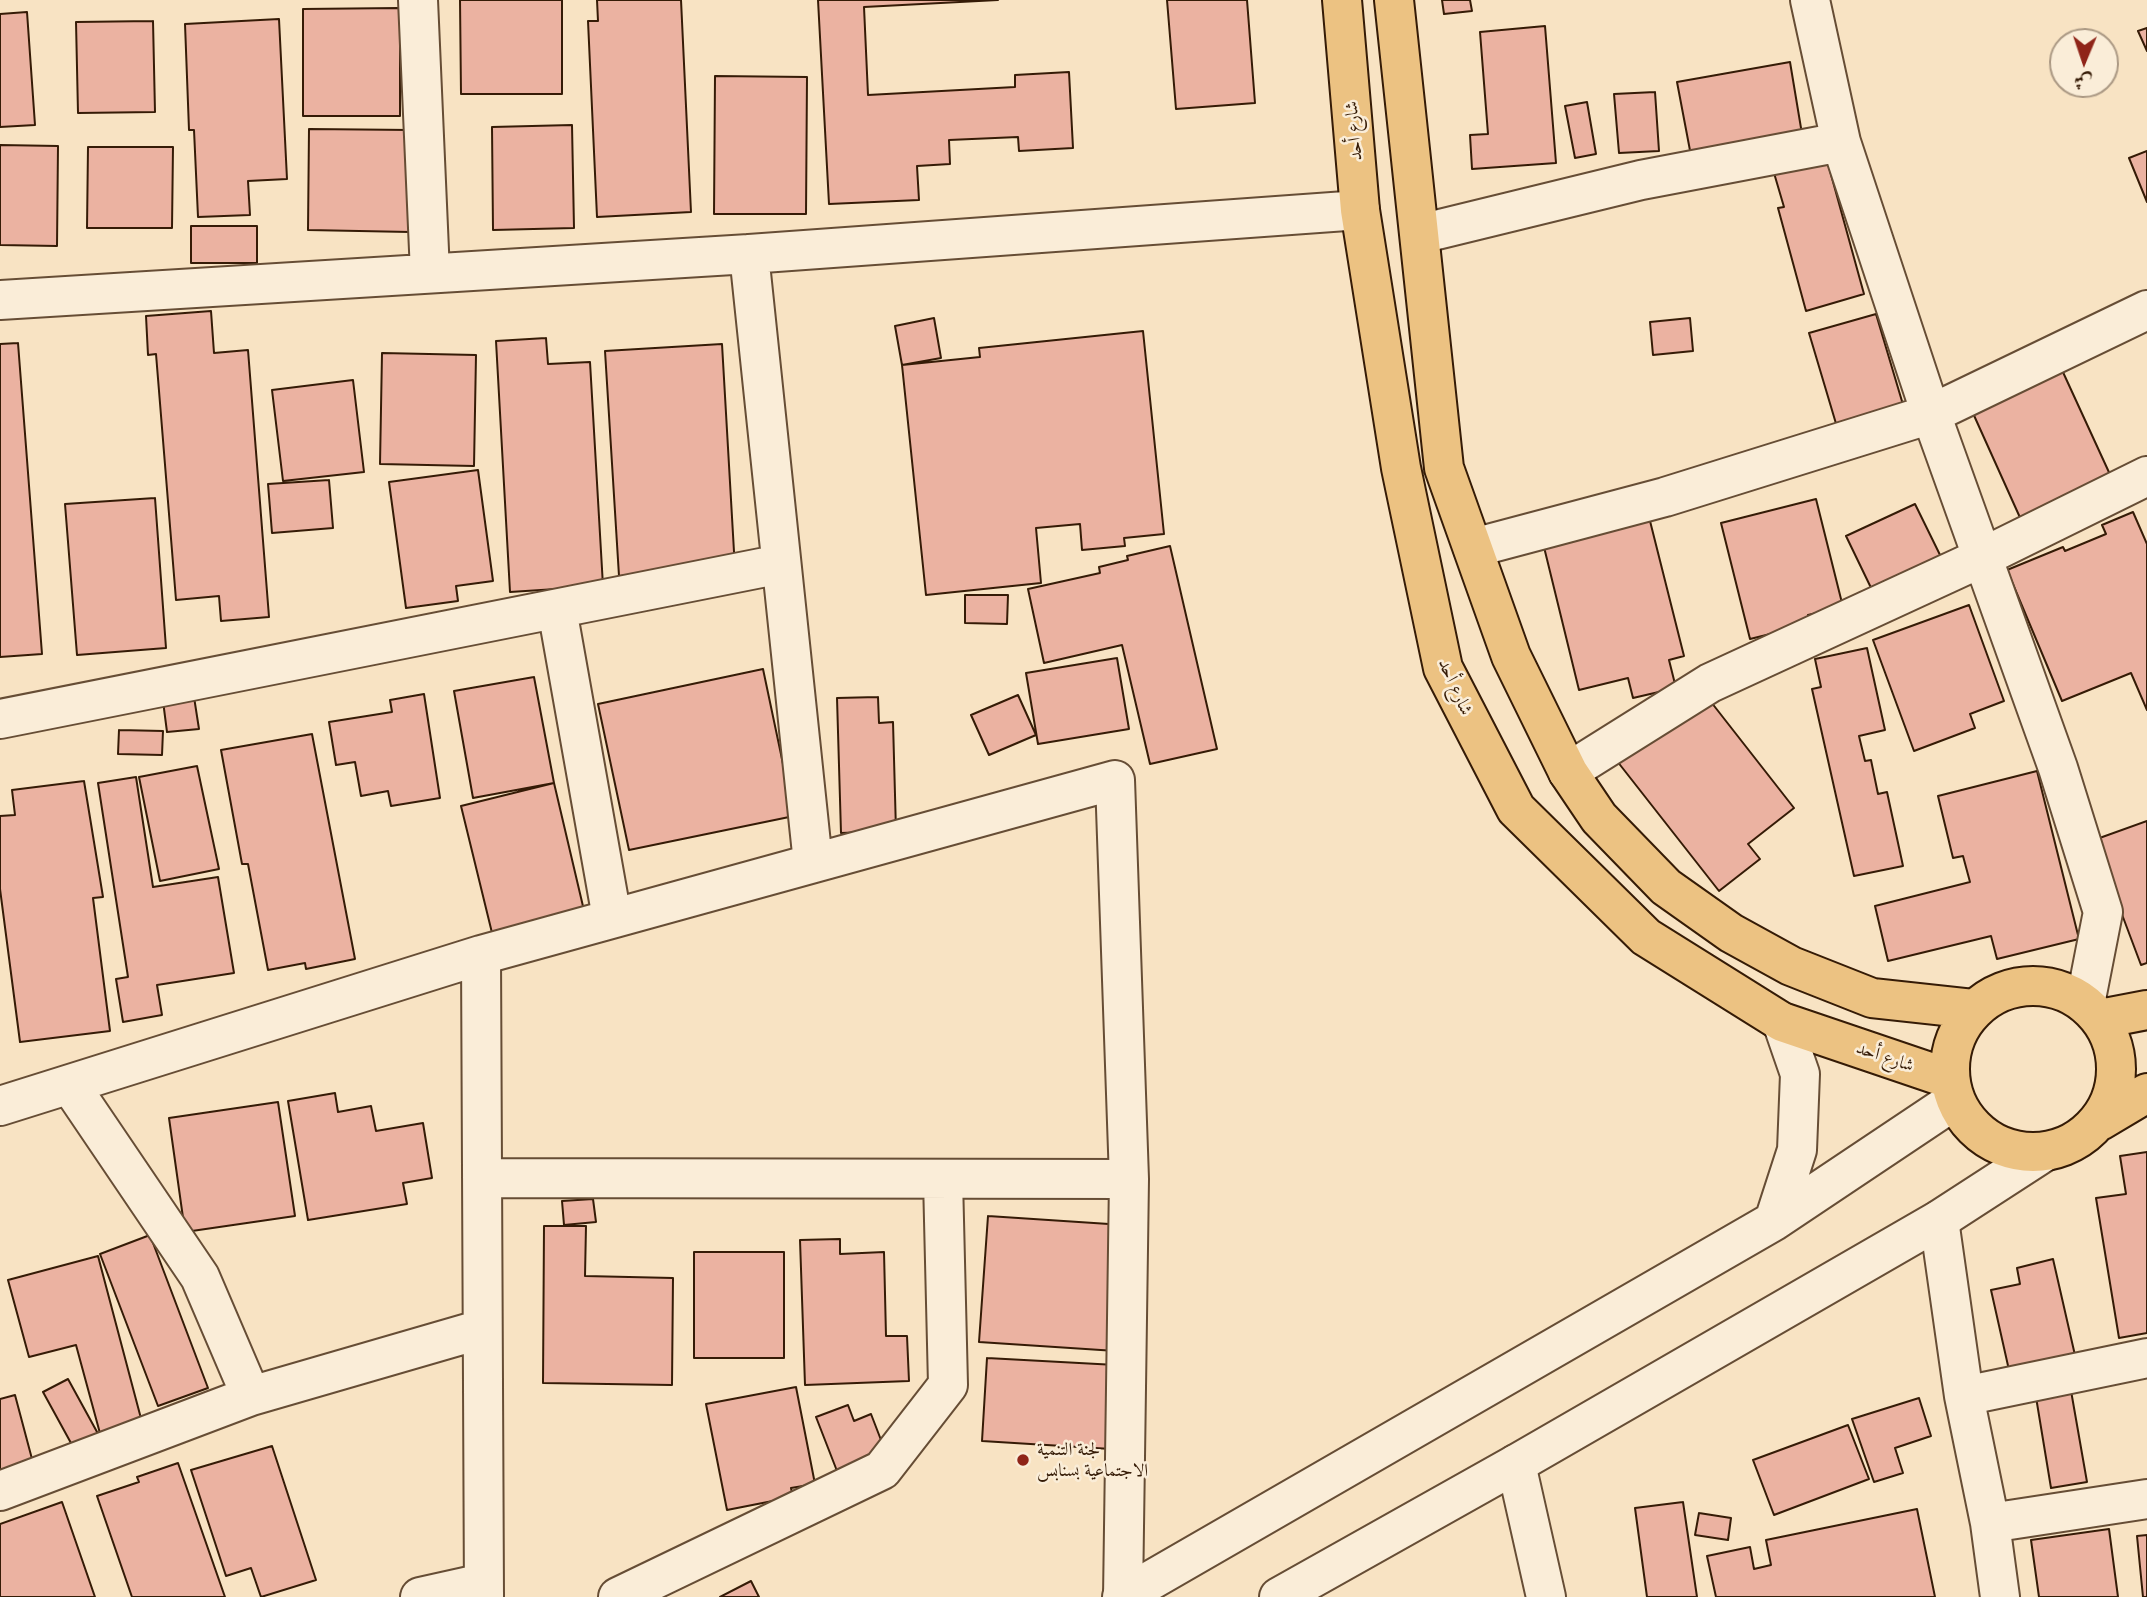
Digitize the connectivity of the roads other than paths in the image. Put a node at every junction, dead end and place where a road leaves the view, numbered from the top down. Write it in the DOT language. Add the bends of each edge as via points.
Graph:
graph roads {
  1 [pos="418,0"];
  2 [pos="1342,0"];
  3 [pos="1394,0"];
  4 [pos="1810,0"];
  5 [pos="1842,142"];
  6 [pos="1360,210"];
  7 [pos="1420,234"];
  8 [pos="749,254"];
  9 [pos="430,273"];
  10 [pos="0,300"];
  11 [pos="2147,310"];
  12 [pos="1931,414"];
  13 [pos="2147,476"];
  14 [pos="1473,548"];
  15 [pos="1981,558"];
  16 [pos="780,564"];
  17 [pos="557,608"];
  18 [pos="0,719"];
  19 [pos="1569,772"];
  20 [pos="813,863"];
  21 [pos="612,918"];
  22 [pos="481,955"];
  23 [pos="1973,1009"];
  24 [pos="2147,1010"];
  25 [pos="2093,1011"];
  26 [pos="1782,1021"];
  27 [pos="70,1085"];
  28 [pos="1953,1090"];
  29 [pos="2147,1093"];
  30 [pos="0,1106"];
  31 [pos="2100,1121"];
  32 [pos="2044,1152"];
  33 [pos="482,1178"];
  34 [pos="943,1179"];
  35 [pos="1129,1179"];
  36 [pos="1939,1220"];
  37 [pos="1774,1221"];
  38 [pos="482,1329"];
  39 [pos="2147,1358"];
  40 [pos="251,1396"];
  41 [pos="1964,1396"];
  42 [pos="1516,1464"];
  43 [pos="0,1491"];
  44 [pos="2147,1499"];
  45 [pos="1990,1523"];
  46 [pos="484,1590"];
  47 [pos="420,1597"];
  48 [pos="618,1597"];
  49 [pos="1123,1597"];
  50 [pos="1279,1597"];
  51 [pos="1546,1597"];
  52 [pos="2000,1597"];
  1 -- 9 [label="street"];
  2 -- 6 [label="main road, شارع أحد"];
  3 -- 7 [label="main road"];
  4 -- 5 [label="street"];
  5 -- 7 [label="street" via="1641,180"];
  5 -- 12 [label="street"];
  6 -- 8 [label="street"];
  6 -- 26 [label="main road, شارع أحد" via="1401,468 1443,668 1516,809 1646,937"];
  7 -- 14 [label="main road" via="1444,468"];
  8 -- 9 [label="street"];
  8 -- 16 [label="street"];
  9 -- 10 [label="street"];
  11 -- 12 [label="street"];
  12 -- 14 [label="street" via="1665,497"];
  12 -- 15 [label="street"];
  13 -- 15 [label="street"];
  14 -- 19 [label="main road" via="1511,656"];
  15 -- 19 [label="street" via="1710,683"];
  15 -- 25 [label="street" via="2058,768 2103,912"];
  16 -- 17 [label="street"];
  16 -- 20 [label="street"];
  17 -- 18 [label="street"];
  17 -- 21 [label="street"];
  19 -- 23 [label="main road" via="1599,818 1666,887 1731,933 1791,966 1872,998"];
  20 -- 21 [label="street"];
  20 -- 35 [label="street" via="1115,780"];
  21 -- 22 [label="street"];
  22 -- 27 [label="street"];
  22 -- 33 [label="street"];
  23 -- 25 [label="main road" via="2002,992 2045,986 2066,992"];
  23 -- 28 [label="main road" via="1950,1058"];
  24 -- 25 [label="main road"];
  25 -- 31 [label="main road" via="2112,1038 2117,1059 2117,1081"];
  26 -- 28 [label="main road, شارع أحد"];
  26 -- 37 [label="street" via="1800,1074 1798,1137"];
  27 -- 30 [label="street"];
  27 -- 40 [label="street" via="200,1277"];
  28 -- 32 [label="main road" via="1966,1120 1982,1135 2021,1152"];
  28 -- 37 [label="street"];
  29 -- 31 [label="main road"];
  31 -- 32 [label="main road" via="2065,1147"];
  32 -- 36 [label="street"];
  33 -- 34 [label="street"];
  33 -- 38 [label="street"];
  34 -- 35 [label="street"];
  34 -- 48 [label="street" via="948,1385 882,1470"];
  35 -- 49 [label="street"];
  36 -- 41 [label="street"];
  36 -- 42 [label="street"];
  37 -- 49 [label="street"];
  38 -- 40 [label="street"];
  38 -- 46 [label="street"];
  39 -- 41 [label="street"];
  40 -- 43 [label="street"];
  41 -- 45 [label="street"];
  42 -- 50 [label="street"];
  42 -- 51 [label="street"];
  44 -- 45 [label="street"];
  45 -- 52 [label="street"];
  46 -- 47 [label="street"];
}
